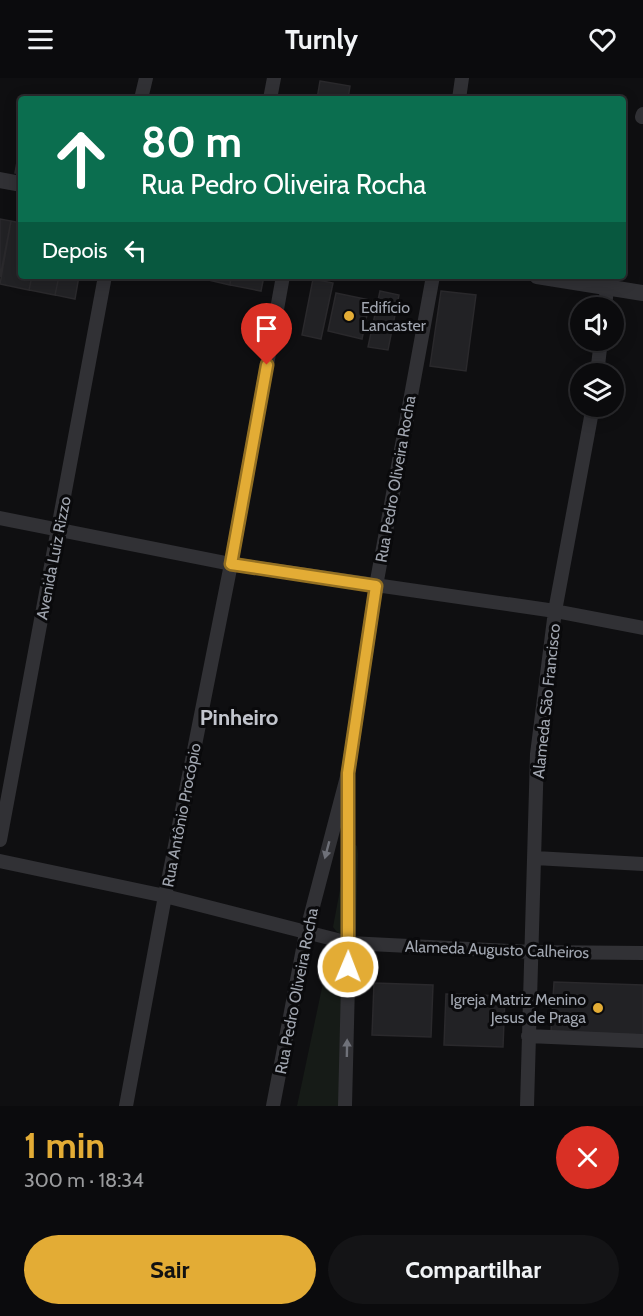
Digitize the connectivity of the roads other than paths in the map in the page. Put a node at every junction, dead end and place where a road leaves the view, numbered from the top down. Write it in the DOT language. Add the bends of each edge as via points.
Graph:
graph roads {
  1 [pos="146,78"];
  2 [pos="274,78"];
  3 [pos="462,78"];
  4 [pos="142,96"];
  5 [pos="271,96"];
  6 [pos="459,96"];
  7 [pos="0,180"];
  8 [pos="18,183"];
  9 [pos="104,279"];
  10 [pos="282,279"];
  11 [pos="431,279"];
  12 [pos="556,279"];
  13 [pos="607,287"];
  14 [pos="643,293"];
  15 [pos="606,297"];
  16 [pos="591,417"];
  17 [pos="0,518"];
  18 [pos="58,529"];
  19 [pos="231,564"];
  20 [pos="376,586"];
  21 [pos="555,611"];
  22 [pos="643,628"];
  23 [pos="348,773"];
  24 [pos="0,840"];
  25 [pos="535,858"];
  26 [pos="0,861"];
  27 [pos="643,864"];
  28 [pos="165,896"];
  29 [pos="306,933"];
  30 [pos="349,943"];
  31 [pos="532,952"];
  32 [pos="643,953"];
  33 [pos="528,1036"];
  34 [pos="643,1041"];
  35 [pos="126,1106"];
  36 [pos="273,1106"];
  37 [pos="345,1106"];
  38 [pos="527,1106"];
  1 -- 4 [label="street"];
  2 -- 5 [label="street"];
  3 -- 6 [label="street"];
  7 -- 8 [label="street"];
  9 -- 18 [label="street, Avenida Luiz Rizzo"];
  10 -- 19 [label="street, Rua Antônio Procópio"];
  11 -- 20 [label="street, Rua Pedro Oliveira Rocha"];
  12 -- 13 [label="street"];
  13 -- 14 [label="street"];
  13 -- 15 [label="street"];
  16 -- 21 [label="street, Alameda São Francisco"];
  17 -- 18 [label="street"];
  18 -- 19 [label="street"];
  18 -- 24 [label="street, Avenida Luiz Rizzo"];
  19 -- 20 [label="street"];
  19 -- 28 [label="street, Rua Antônio Procópio"];
  20 -- 21 [label="street"];
  20 -- 23 [label="street, Rua Pedro Oliveira Rocha"];
  21 -- 22 [label="street"];
  21 -- 25 [label="street, Alameda São Francisco" via="537,754"];
  23 -- 29 [label="street, Rua Pedro Oliveira Rocha, one-way"];
  23 -- 30 [label="street"];
  25 -- 27 [label="street"];
  25 -- 31 [label="street, Alameda São Francisco"];
  26 -- 28 [label="street, Alameda Augusto Calheiros"];
  28 -- 29 [label="street, Alameda Augusto Calheiros"];
  28 -- 35 [label="street, Rua Antônio Procópio"];
  29 -- 30 [label="street, Alameda Augusto Calheiros"];
  29 -- 36 [label="street, Rua Pedro Oliveira Rocha"];
  30 -- 31 [label="street, Alameda Augusto Calheiros"];
  37 -- 30 [label="street, one-way"];
  31 -- 32 [label="street, Alameda Augusto Calheiros"];
  31 -- 33 [label="street, Alameda São Francisco"];
  33 -- 34 [label="street"];
  33 -- 38 [label="street, Alameda São Francisco"];
}
